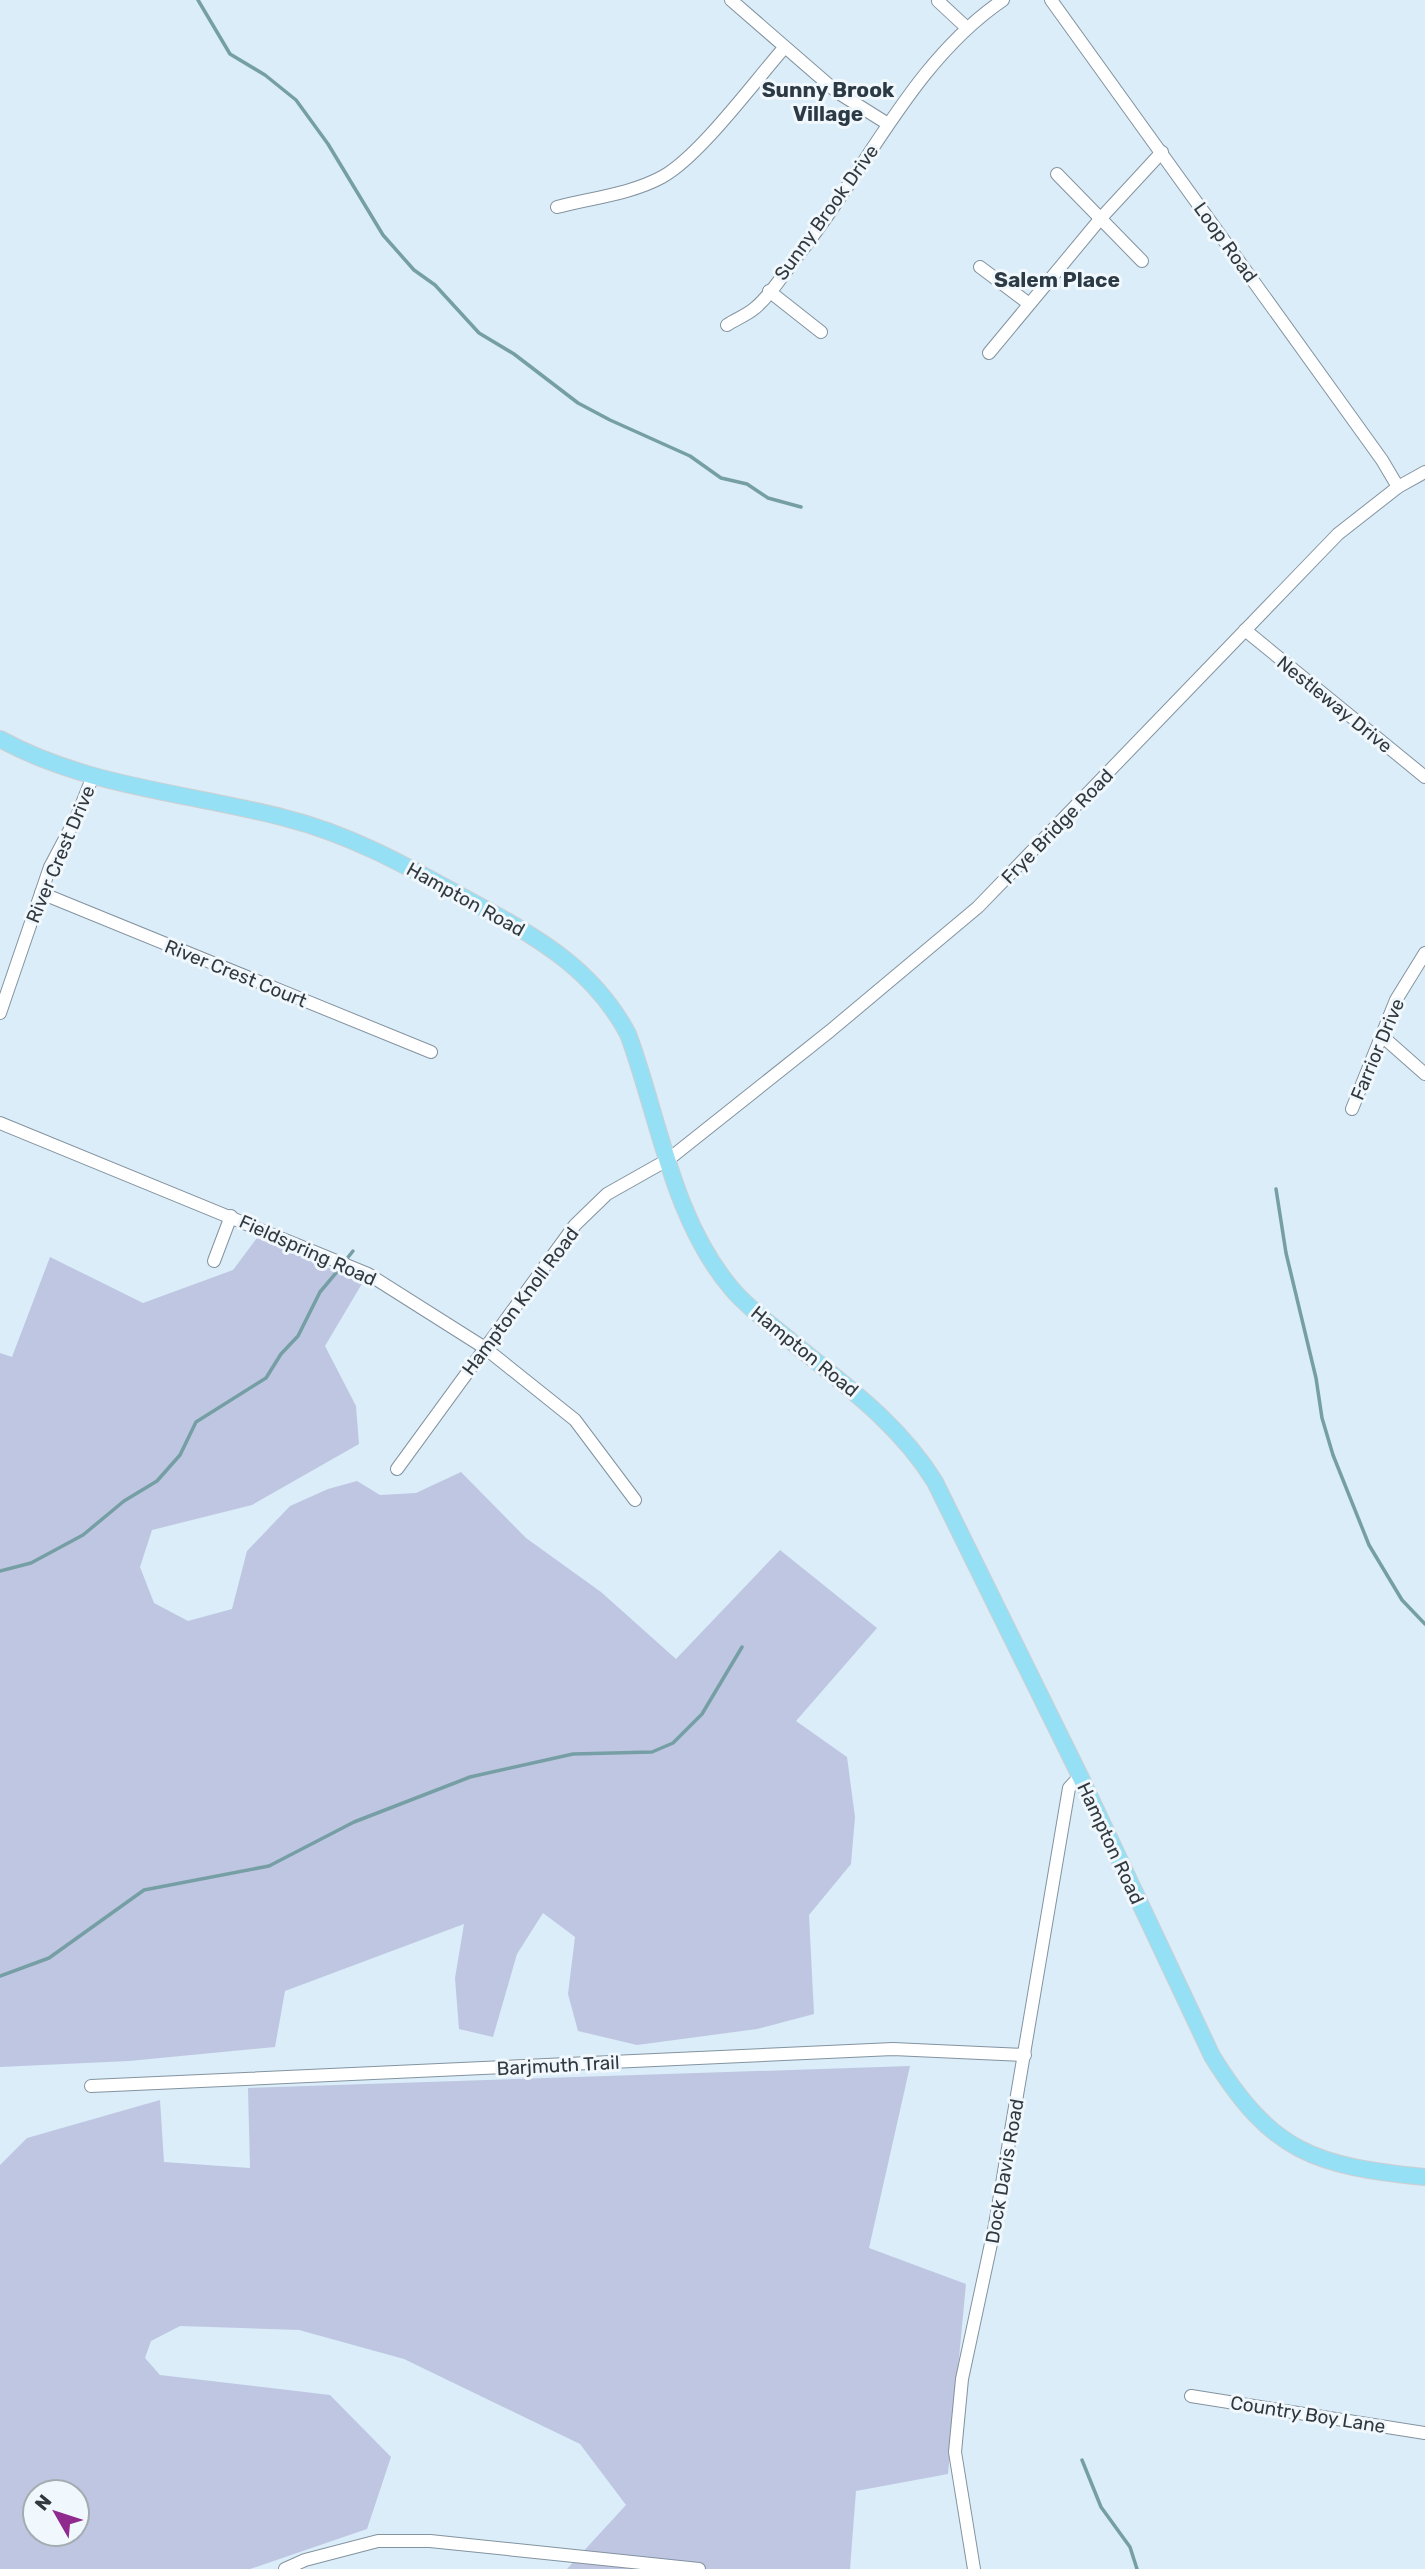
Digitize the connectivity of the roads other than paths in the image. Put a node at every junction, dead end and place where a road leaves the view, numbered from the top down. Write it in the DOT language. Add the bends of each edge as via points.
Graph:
graph roads {
  1 [pos="731,0"];
  2 [pos="1003,0"];
  3 [pos="1051,0"];
  4 [pos="938,1"];
  5 [pos="967,28"];
  6 [pos="784,48"];
  7 [pos="888,124"];
  8 [pos="1161,152"];
  9 [pos="1057,174"];
  10 [pos="557,207"];
  11 [pos="1101,218"];
  12 [pos="1142,261"];
  13 [pos="980,267"];
  14 [pos="769,291"];
  15 [pos="1028,303"];
  16 [pos="727,325"];
  17 [pos="821,332"];
  18 [pos="989,353"];
  19 [pos="1425,471"];
  20 [pos="1398,487"];
  21 [pos="1245,630"];
  22 [pos="0,739"];
  23 [pos="93,776"];
  24 [pos="1425,777"];
  25 [pos="41,893"];
  26 [pos="1425,953"];
  27 [pos="0,1013"];
  28 [pos="1382,1036"];
  29 [pos="431,1052"];
  30 [pos="1425,1074"];
  31 [pos="1352,1110"];
  32 [pos="0,1123"];
  33 [pos="668,1160"];
  34 [pos="231,1216"];
  35 [pos="214,1261"];
  36 [pos="485,1348"];
  37 [pos="397,1469"];
  38 [pos="635,1500"];
  39 [pos="1080,1776"];
  40 [pos="1025,2055"];
  41 [pos="91,2086"];
  42 [pos="1425,2178"];
  43 [pos="1191,2396"];
  44 [pos="1425,2433"];
  45 [pos="285,2569"];
  46 [pos="699,2569"];
  47 [pos="974,2569"];
  1 -- 6 [label="street"];
  2 -- 5 [label="street, Sunny Brook Drive"];
  3 -- 8 [label="street, Loop Road"];
  4 -- 5 [label="street"];
  5 -- 7 [label="street, Sunny Brook Drive"];
  6 -- 7 [label="street" via="837,92"];
  6 -- 10 [label="street" via="673,170 646,184"];
  7 -- 14 [label="street, Sunny Brook Drive" via="817,231"];
  8 -- 11 [label="street"];
  8 -- 20 [label="street, Loop Road"];
  9 -- 11 [label="street"];
  11 -- 12 [label="street"];
  11 -- 15 [label="street"];
  13 -- 15 [label="street"];
  14 -- 16 [label="street, Sunny Brook Drive" via="756,308"];
  14 -- 17 [label="street"];
  15 -- 18 [label="street"];
  19 -- 20 [label="street, Frye Bridge Road"];
  20 -- 21 [label="street, Frye Bridge Road" via="1338,534"];
  21 -- 24 [label="street, Nestleway Drive"];
  21 -- 33 [label="street, Frye Bridge Road" via="978,907"];
  22 -- 23 [label="main road, Hampton Road"];
  23 -- 25 [label="street, River Crest Drive"];
  23 -- 33 [label="main road, Hampton Road" via="326,830 404,865 541,941 590,979 617,1013 639,1063"];
  25 -- 27 [label="street, River Crest Drive"];
  25 -- 29 [label="street, River Crest Court"];
  26 -- 28 [label="street, Farrior Drive" via="1396,1000"];
  28 -- 30 [label="street"];
  28 -- 31 [label="street, Farrior Drive"];
  32 -- 34 [label="street, Fieldspring Road"];
  33 -- 36 [label="street, Hampton Knoll Road" via="607,1194 575,1225"];
  33 -- 39 [label="main road, Hampton Road" via="696,1230 731,1288 876,1410 922,1461 960,1528"];
  34 -- 35 [label="street"];
  34 -- 36 [label="street, Fieldspring Road" via="368,1274"];
  36 -- 37 [label="street, Hampton Knoll Road"];
  36 -- 38 [label="street, Fieldspring Road" via="575,1420"];
  39 -- 40 [label="street, Dock Davis Road" via="1069,1788"];
  39 -- 42 [label="main road, Hampton Road" via="1212,2056 1250,2112 1298,2150 1331,2163"];
  40 -- 41 [label="street, Barjmuth Trail" via="893,2049"];
  40 -- 47 [label="street, Dock Davis Road" via="961,2391 955,2452"];
  43 -- 44 [label="street, Country Boy Lane"];
  45 -- 46 [label="street" via="378,2542 430,2541"];
}
